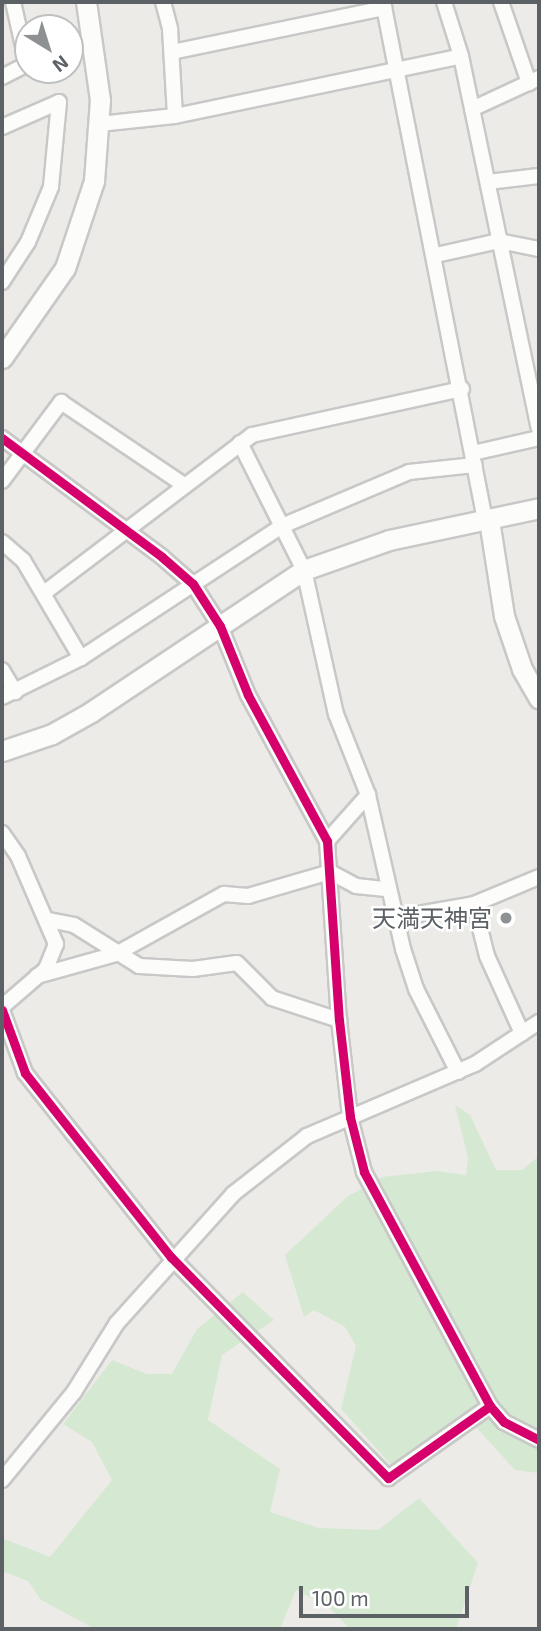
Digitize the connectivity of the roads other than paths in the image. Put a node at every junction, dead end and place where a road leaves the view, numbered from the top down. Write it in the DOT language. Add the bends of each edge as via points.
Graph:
graph roads {
  1 [pos="13,2"];
  2 [pos="86,2"];
  3 [pos="163,2"];
  4 [pos="500,2"];
  5 [pos="449,3"];
  6 [pos="383,5"];
  7 [pos="2,7"];
  8 [pos="172,52"];
  9 [pos="461,56"];
  10 [pos="398,70"];
  11 [pos="2,76"];
  12 [pos="534,81"];
  13 [pos="472,108"];
  14 [pos="175,116"];
  15 [pos="99,124"];
  16 [pos="2,127"];
  17 [pos="539,176"];
  18 [pos="488,182"];
  19 [pos="499,241"];
  20 [pos="539,249"];
  21 [pos="436,255"];
  22 [pos="2,282"];
  23 [pos="2,358"];
  24 [pos="462,389"];
  25 [pos="539,428"];
  26 [pos="2,438"];
  27 [pos="539,438"];
  28 [pos="240,443"];
  29 [pos="22,454"];
  30 [pos="474,459"];
  31 [pos="2,481"];
  32 [pos="184,485"];
  33 [pos="539,508"];
  34 [pos="487,520"];
  35 [pos="282,527"];
  36 [pos="127,530"];
  37 [pos="2,542"];
  38 [pos="304,570"];
  39 [pos="193,584"];
  40 [pos="44,593"];
  41 [pos="220,626"];
  42 [pos="81,659"];
  43 [pos="2,670"];
  44 [pos="8,695"];
  45 [pos="539,698"];
  46 [pos="2,751"];
  47 [pos="368,795"];
  48 [pos="2,833"];
  49 [pos="327,841"];
  50 [pos="330,872"];
  51 [pos="539,877"];
  52 [pos="386,889"];
  53 [pos="474,904"];
  54 [pos="395,918"];
  55 [pos="49,920"];
  56 [pos="116,954"];
  57 [pos="37,976"];
  58 [pos="2,1008"];
  59 [pos="339,1020"];
  60 [pos="539,1022"];
  61 [pos="522,1033"];
  62 [pos="458,1072"];
  63 [pos="350,1117"];
  64 [pos="171,1257"];
  65 [pos="490,1406"];
  66 [pos="537,1438"];
  67 [pos="2,1480"];
  1 -- 7 [label="street"];
  1 -- 11 [label="street" via="27,64"];
  2 -- 15 [label="street" via="96,47"];
  3 -- 8 [label="street"];
  4 -- 12 [label="street"];
  5 -- 9 [label="street"];
  6 -- 8 [label="street"];
  6 -- 10 [label="street"];
  8 -- 14 [label="street"];
  9 -- 10 [label="street"];
  9 -- 13 [label="street"];
  10 -- 14 [label="street"];
  10 -- 21 [label="street"];
  12 -- 13 [label="street"];
  13 -- 18 [label="street"];
  14 -- 15 [label="street"];
  15 -- 23 [label="street" via="94,181 70,255"];
  16 -- 22 [label="street" via="59,103 51,187 29,242"];
  17 -- 18 [label="street"];
  18 -- 19 [label="street"];
  19 -- 20 [label="street"];
  19 -- 21 [label="street"];
  19 -- 25 [label="street"];
  21 -- 24 [label="street"];
  24 -- 28 [label="street" via="252,435"];
  24 -- 30 [label="street"];
  26 -- 29 [label="street"];
  27 -- 30 [label="street"];
  28 -- 32 [label="street"];
  28 -- 35 [label="street"];
  29 -- 31 [label="street"];
  29 -- 32 [label="street" via="61,402"];
  29 -- 36 [label="street"];
  30 -- 34 [label="street"];
  30 -- 35 [label="street" via="409,472"];
  32 -- 36 [label="street"];
  33 -- 34 [label="street"];
  34 -- 38 [label="street" via="389,540"];
  34 -- 45 [label="street" via="504,616 522,669"];
  35 -- 38 [label="street"];
  35 -- 39 [label="street"];
  36 -- 39 [label="street"];
  36 -- 40 [label="street"];
  37 -- 40 [label="street" via="23,560"];
  38 -- 41 [label="street"];
  38 -- 47 [label="street" via="336,714"];
  39 -- 41 [label="street"];
  39 -- 42 [label="street"];
  40 -- 42 [label="street"];
  41 -- 46 [label="street" via="72,724"];
  41 -- 49 [label="street" via="248,695"];
  42 -- 44 [label="street"];
  43 -- 44 [label="street"];
  47 -- 49 [label="street"];
  47 -- 52 [label="street"];
  48 -- 55 [label="street"];
  49 -- 50 [label="street"];
  50 -- 52 [label="street" via="356,886"];
  50 -- 56 [label="street" via="248,896 224,894"];
  50 -- 59 [label="street"];
  51 -- 53 [label="street"];
  52 -- 54 [label="street"];
  53 -- 54 [label="street"];
  53 -- 61 [label="street" via="487,956"];
  54 -- 62 [label="street" via="416,989"];
  55 -- 56 [label="street" via="74,925"];
  55 -- 57 [label="street" via="55,944 46,969"];
  56 -- 57 [label="street"];
  56 -- 59 [label="street" via="139,967 193,969 237,963 272,998"];
  57 -- 58 [label="street"];
  58 -- 64 [label="street" via="25,1073"];
  59 -- 63 [label="street"];
  60 -- 61 [label="street"];
  61 -- 62 [label="street"];
  62 -- 63 [label="street"];
  63 -- 64 [label="street" via="307,1136 275,1161 223,1203"];
  63 -- 65 [label="street" via="364,1172"];
  64 -- 65 [label="street" via="388,1478"];
  64 -- 67 [label="street" via="117,1323 74,1392"];
  65 -- 66 [label="street" via="504,1422"];
}
